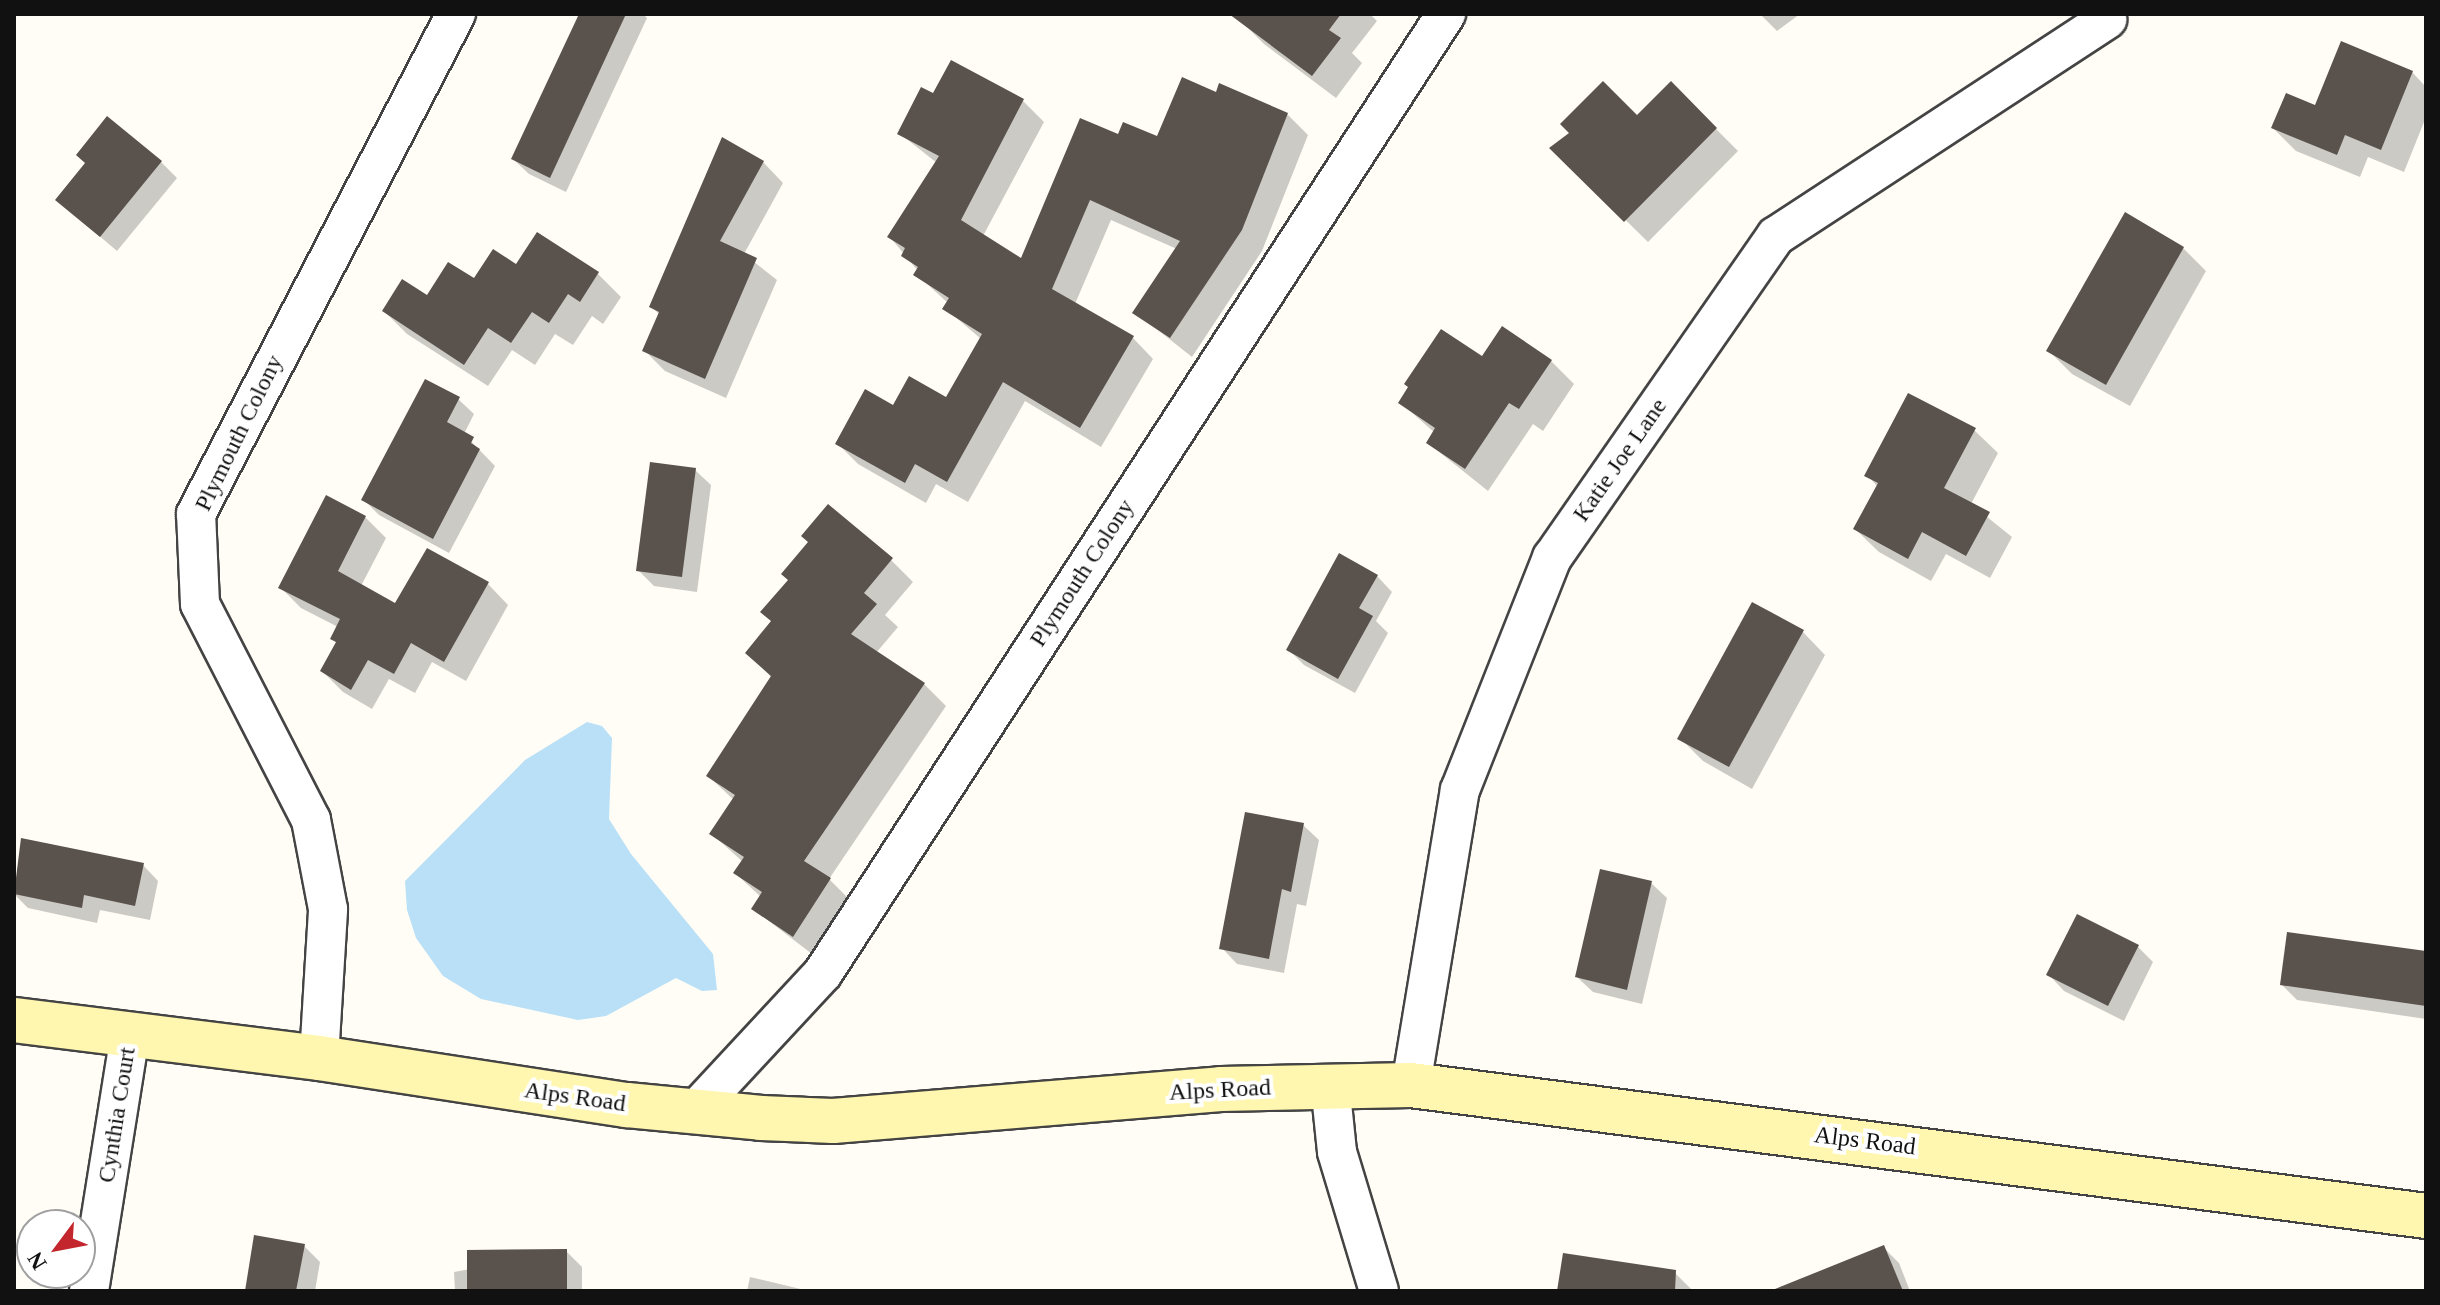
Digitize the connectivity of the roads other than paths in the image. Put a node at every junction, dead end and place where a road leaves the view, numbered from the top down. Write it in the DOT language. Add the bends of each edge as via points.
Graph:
graph roads {
  1 [pos="456,14"];
  2 [pos="1446,14"];
  3 [pos="2107,19"];
  4 [pos="14,1020"];
  5 [pos="130,1035"];
  6 [pos="319,1058"];
  7 [pos="1330,1084"];
  8 [pos="1411,1085"];
  9 [pos="693,1113"];
  10 [pos="2426,1216"];
  11 [pos="89,1291"];
  12 [pos="1379,1291"];
  1 -- 6 [label="street, Plymouth Colony" via="196,514 200,604 311,820 328,909"];
  2 -- 9 [label="street, Plymouth Colony" via="823,973"];
  3 -- 8 [label="street, Katie Joe Lane" via="1776,236 1552,558 1460,790"];
  4 -- 5 [label="street, Alps Road"];
  5 -- 6 [label="street, Alps Road"];
  5 -- 11 [label="street, Cynthia Court"];
  6 -- 9 [label="street, Alps Road"];
  7 -- 8 [label="street, Alps Road"];
  7 -- 9 [label="street, Alps Road" via="833,1121"];
  7 -- 12 [label="street" via="1337,1152"];
  8 -- 10 [label="street, Alps Road"];
}
